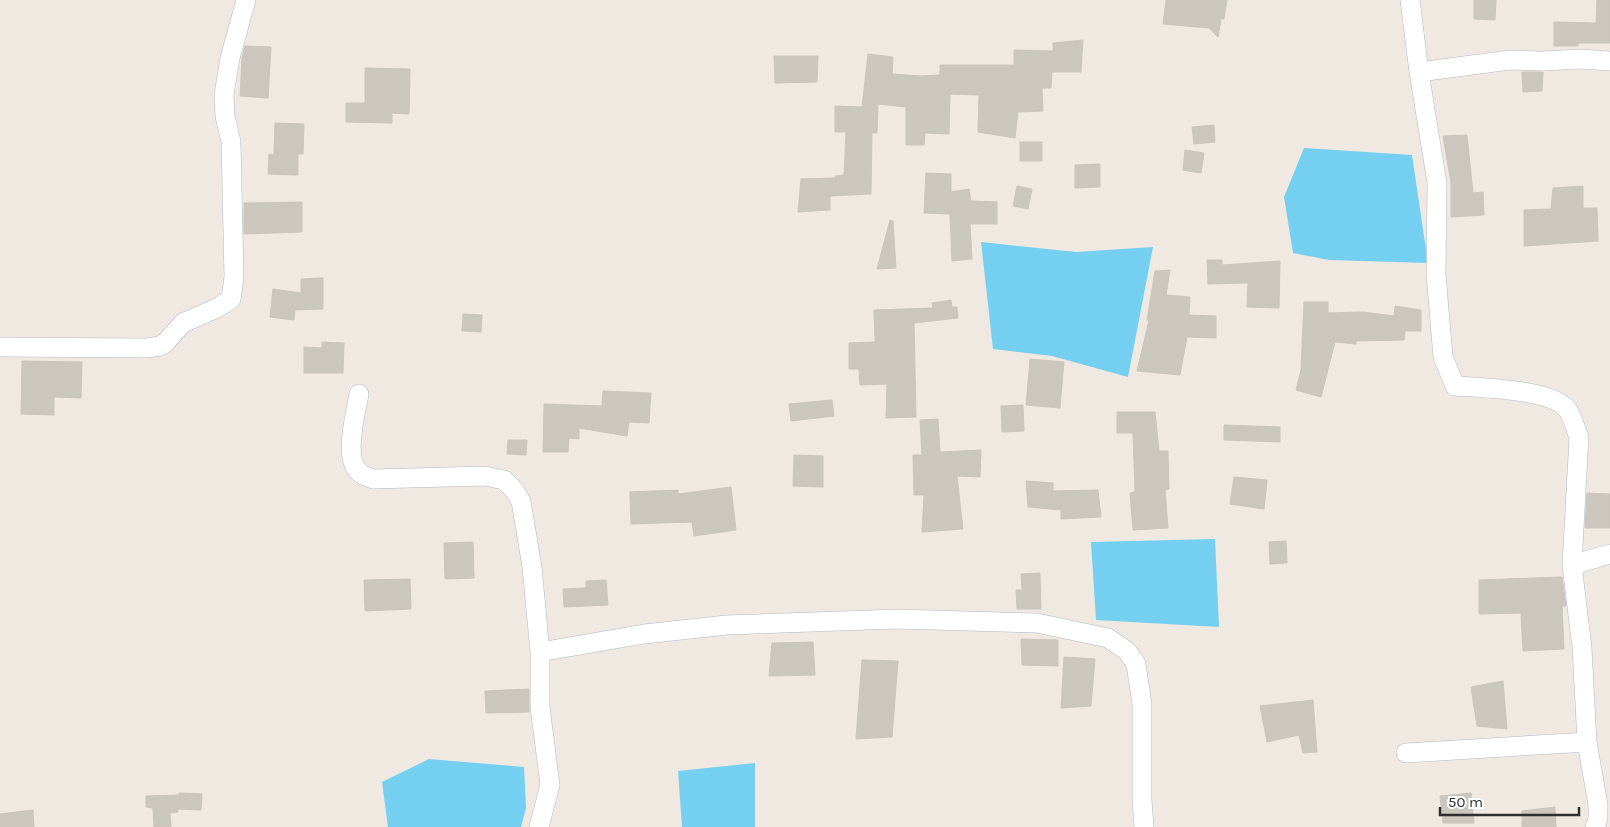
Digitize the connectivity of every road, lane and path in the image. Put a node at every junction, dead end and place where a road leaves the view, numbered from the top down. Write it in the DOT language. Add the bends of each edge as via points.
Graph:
graph roads {
  1 [pos="246,0"];
  2 [pos="1410,0"];
  3 [pos="1610,61"];
  4 [pos="1419,72"];
  5 [pos="0,347"];
  6 [pos="359,394"];
  7 [pos="1610,554"];
  8 [pos="1572,566"];
  9 [pos="540,652"];
  10 [pos="1587,742"];
  11 [pos="1406,753"];
  12 [pos="539,827"];
  13 [pos="1144,827"];
  14 [pos="1595,827"];
  1 -- 5 [label="street" via="230,58 224,95 231,142 234,277 231,299 183,323 160,346"];
  2 -- 4 [label="street"];
  3 -- 4 [label="street" via="1510,60"];
  4 -- 8 [label="street" via="1437,183 1436,274 1443,357 1455,386 1496,388 1540,396 1559,401 1567,409 1578,437"];
  6 -- 9 [label="street" via="350,443 355,468 360,473 373,479 486,476 504,480 514,490 521,501 532,567"];
  7 -- 8 [label="street"];
  8 -- 10 [label="street" via="1582,648"];
  9 -- 12 [label="street" via="540,707 550,785"];
  9 -- 13 [label="street" via="644,634 727,625 897,619 1037,623 1108,638 1127,651 1136,664 1142,704"];
  10 -- 11 [label="street"];
  10 -- 14 [label="street" via="1598,805"];
}
